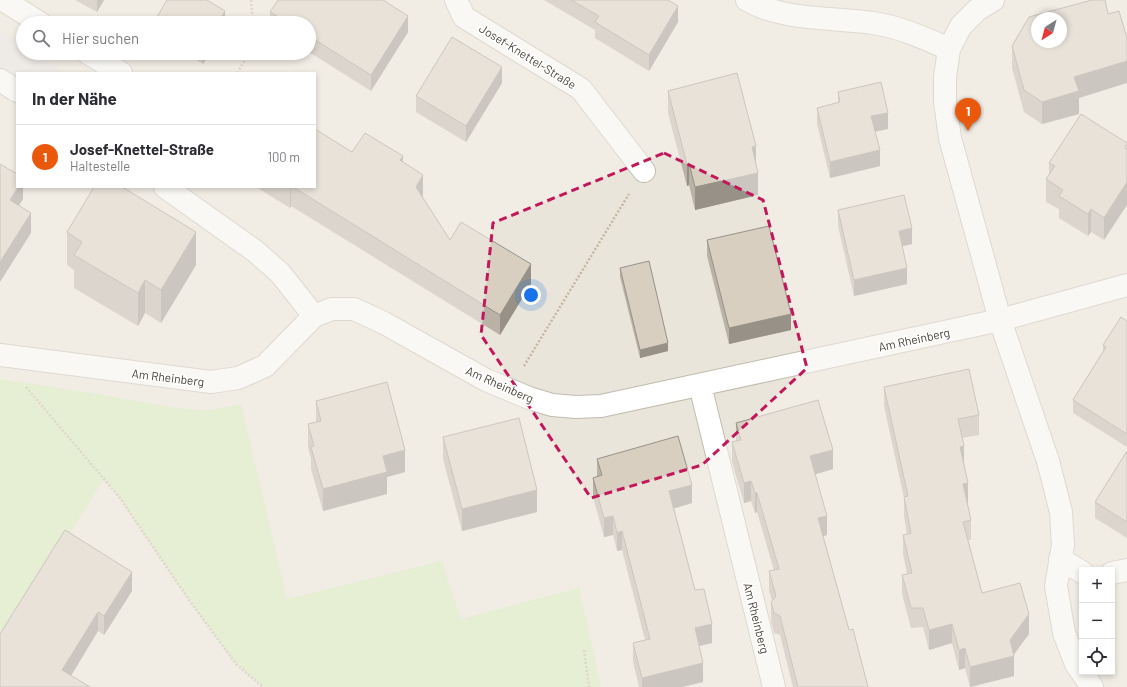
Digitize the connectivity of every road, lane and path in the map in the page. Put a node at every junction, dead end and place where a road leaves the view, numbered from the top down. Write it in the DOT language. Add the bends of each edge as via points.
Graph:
graph roads {
  1 [pos="2,0"];
  2 [pos="251,0"];
  3 [pos="456,0"];
  4 [pos="747,0"];
  5 [pos="993,0"];
  6 [pos="28,16"];
  7 [pos="252,16"];
  8 [pos="949,48"];
  9 [pos="100,60"];
  10 [pos="245,60"];
  11 [pos="119,72"];
  12 [pos="238,72"];
  13 [pos="0,80"];
  14 [pos="16,90"];
  15 [pos="644,171"];
  16 [pos="166,188"];
  17 [pos="1127,285"];
  18 [pos="314,316"];
  19 [pos="1000,320"];
  20 [pos="9,356"];
  21 [pos="700,385"];
  22 [pos="509,390"];
  23 [pos="1060,559"];
  24 [pos="1079,570"];
  25 [pos="1127,570"];
  26 [pos="1115,572"];
  27 [pos="584,650"];
  28 [pos="263,687"];
  29 [pos="589,687"];
  30 [pos="774,687"];
  31 [pos="1092,687"];
  1 -- 6 [label="street"];
  2 -- 7 [label="path"];
  3 -- 15 [label="street, Josef-Knettel-Straße" via="464,17 581,89"];
  4 -- 8 [label="street" via="756,5 789,13 874,23 910,31"];
  5 -- 8 [label="street" via="977,10 962,26"];
  8 -- 19 [label="street" via="945,102 950,138"];
  9 -- 11 [label="street"];
  10 -- 12 [label="path"];
  13 -- 14 [label="street"];
  15 -- 22 [label="path"];
  16 -- 18 [label="street" via="255,251 280,273"];
  17 -- 19 [label="street, Am Rheinberg"];
  18 -- 20 [label="street, Am Rheinberg" via="265,366 238,378 211,382"];
  18 -- 22 [label="street, Am Rheinberg" via="332,309 354,309"];
  19 -- 21 [label="street, Am Rheinberg"];
  19 -- 23 [label="street" via="1048,460 1061,512 1063,545"];
  20 -- 28 [label="path" via="27,389 120,498 236,664"];
  21 -- 22 [label="street, Am Rheinberg" via="602,406 576,407 552,405"];
  21 -- 30 [label="street, Am Rheinberg"];
  23 -- 24 [label="street"];
  23 -- 31 [label="street" via="1056,586 1064,633 1076,664"];
  25 -- 26 [label="street"];
  27 -- 29 [label="path"];
}
